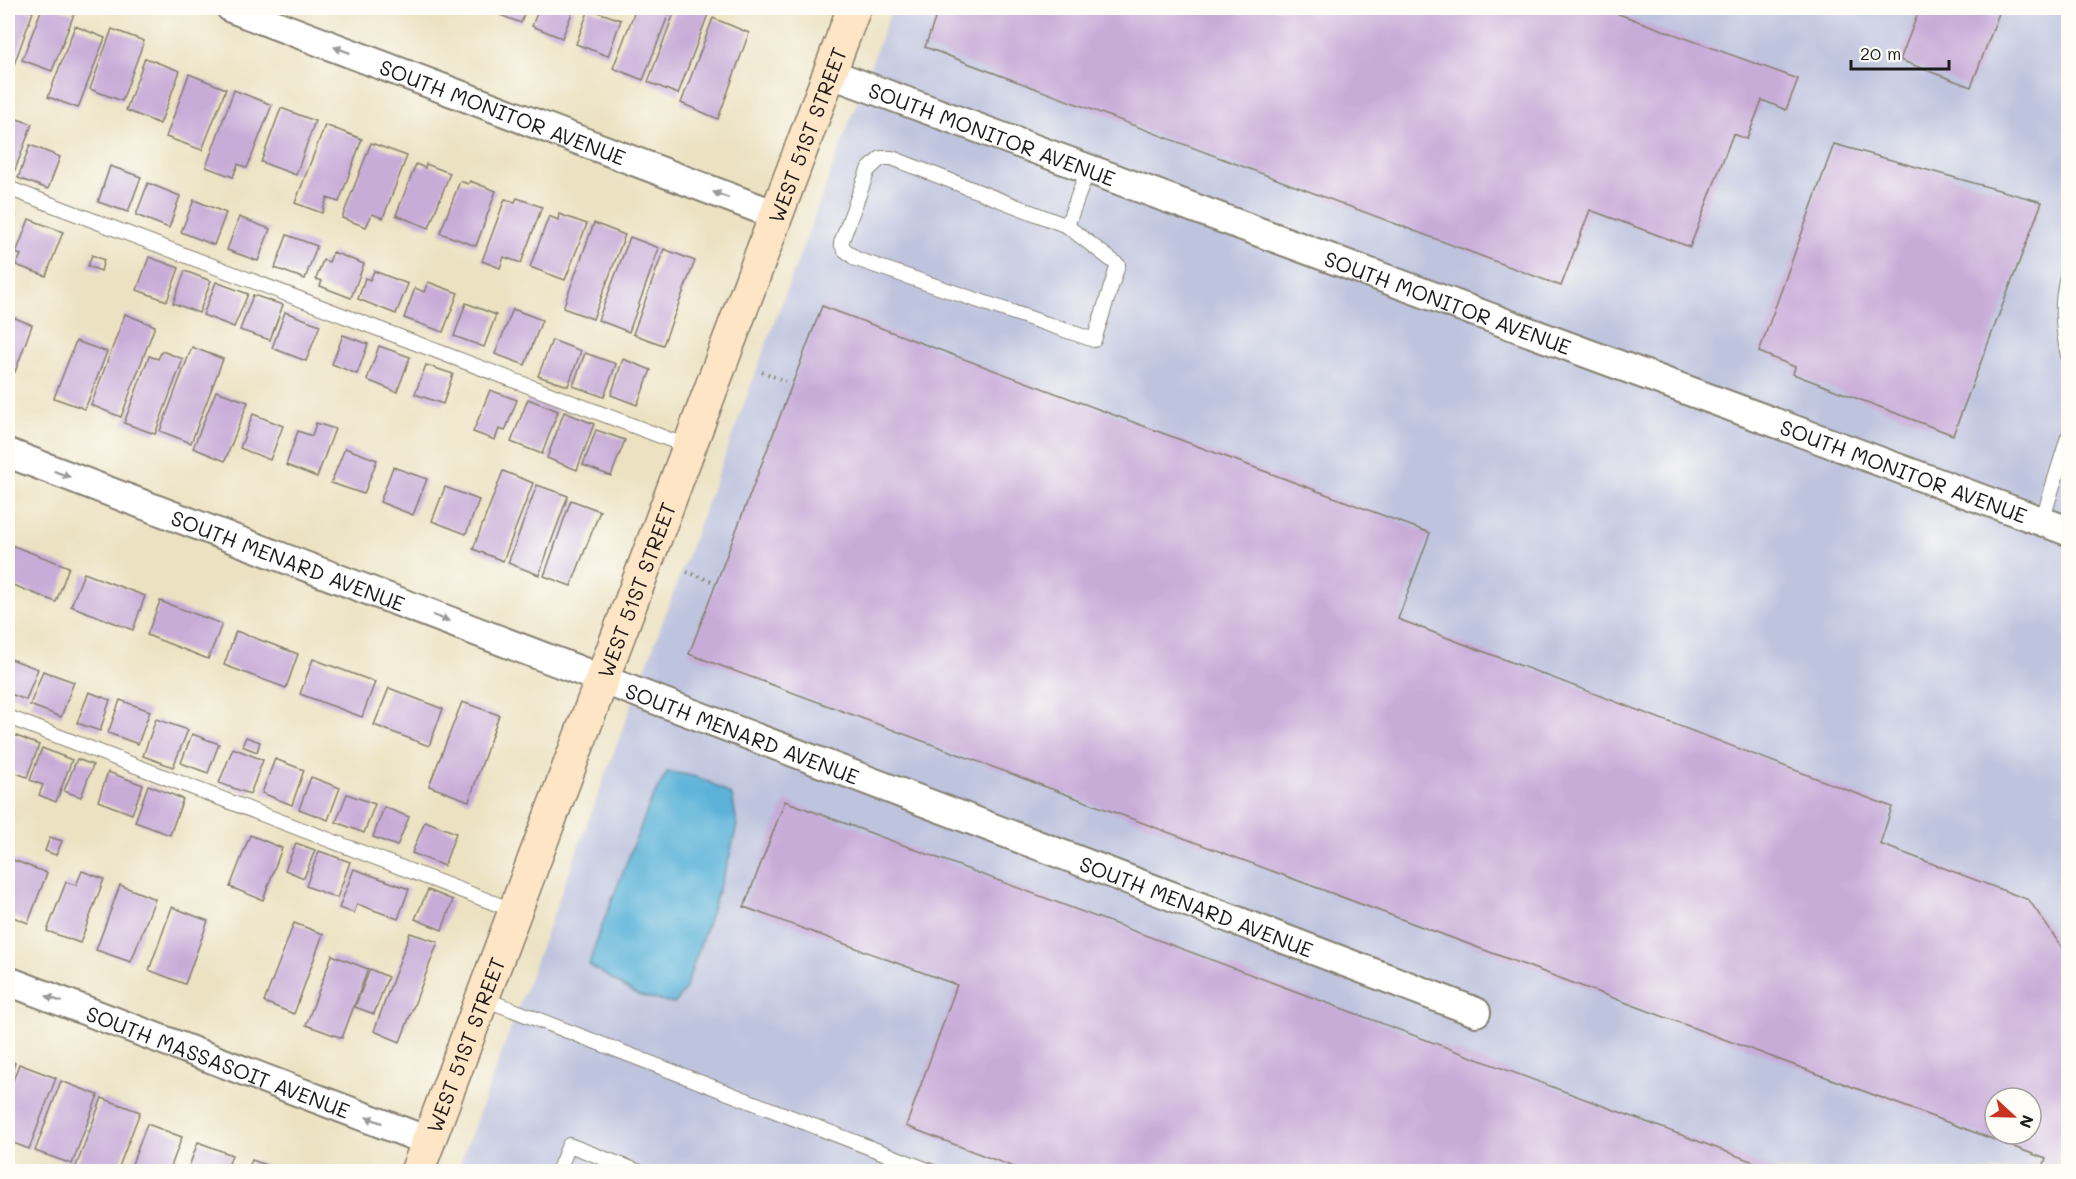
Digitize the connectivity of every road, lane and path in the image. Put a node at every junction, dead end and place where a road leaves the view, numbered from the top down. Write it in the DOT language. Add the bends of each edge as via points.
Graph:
graph roads {
  1 [pos="231,8"];
  2 [pos="854,8"];
  3 [pos="829,73"];
  4 [pos="1089,169"];
  5 [pos="8,188"];
  6 [pos="776,215"];
  7 [pos="1067,226"];
  8 [pos="2068,272"];
  9 [pos="2068,356"];
  10 [pos="762,372"];
  11 [pos="785,381"];
  12 [pos="2068,437"];
  13 [pos="689,447"];
  14 [pos="8,453"];
  15 [pos="2042,521"];
  16 [pos="2068,531"];
  17 [pos="687,572"];
  18 [pos="711,581"];
  19 [pos="601,680"];
  20 [pos="8,717"];
  21 [pos="515,910"];
  22 [pos="8,981"];
  23 [pos="482,998"];
  24 [pos="1476,1012"];
  25 [pos="428,1141"];
  26 [pos="417,1172"];
  27 [pos="558,1172"];
  28 [pos="640,1172"];
  29 [pos="933,1172"];
  6 -- 1 [label="street, SOUTH MONITOR AVENUE, one-way"];
  2 -- 3 [label="street, WEST 51ST STREET"];
  3 -- 4 [label="street, SOUTH MONITOR AVENUE"];
  3 -- 6 [label="street, WEST 51ST STREET"];
  4 -- 7 [label="lane"];
  4 -- 15 [label="street, SOUTH MONITOR AVENUE"];
  5 -- 13 [label="lane"];
  6 -- 13 [label="street, WEST 51ST STREET"];
  7 -- 7 [label="lane" via="892,158 881,158 868,170 842,243 856,258 1094,340 1118,265"];
  8 -- 9 [label="lane" via="2062,296 2062,324"];
  10 -- 11 [label="path"];
  12 -- 15 [label="lane"];
  13 -- 19 [label="street, WEST 51ST STREET"];
  14 -- 19 [label="street, SOUTH MENARD AVENUE, one-way"];
  15 -- 16 [label="street, SOUTH MONITOR AVENUE"];
  17 -- 18 [label="path"];
  19 -- 21 [label="street, WEST 51ST STREET"];
  19 -- 24 [label="street, SOUTH MENARD AVENUE"];
  20 -- 21 [label="lane"];
  21 -- 23 [label="street, WEST 51ST STREET"];
  25 -- 22 [label="street, SOUTH MASSASOIT AVENUE, one-way"];
  23 -- 25 [label="street, WEST 51ST STREET"];
  23 -- 29 [label="lane"];
  25 -- 26 [label="street, WEST 51ST STREET"];
  27 -- 28 [label="lane" via="569,1145"];
}
